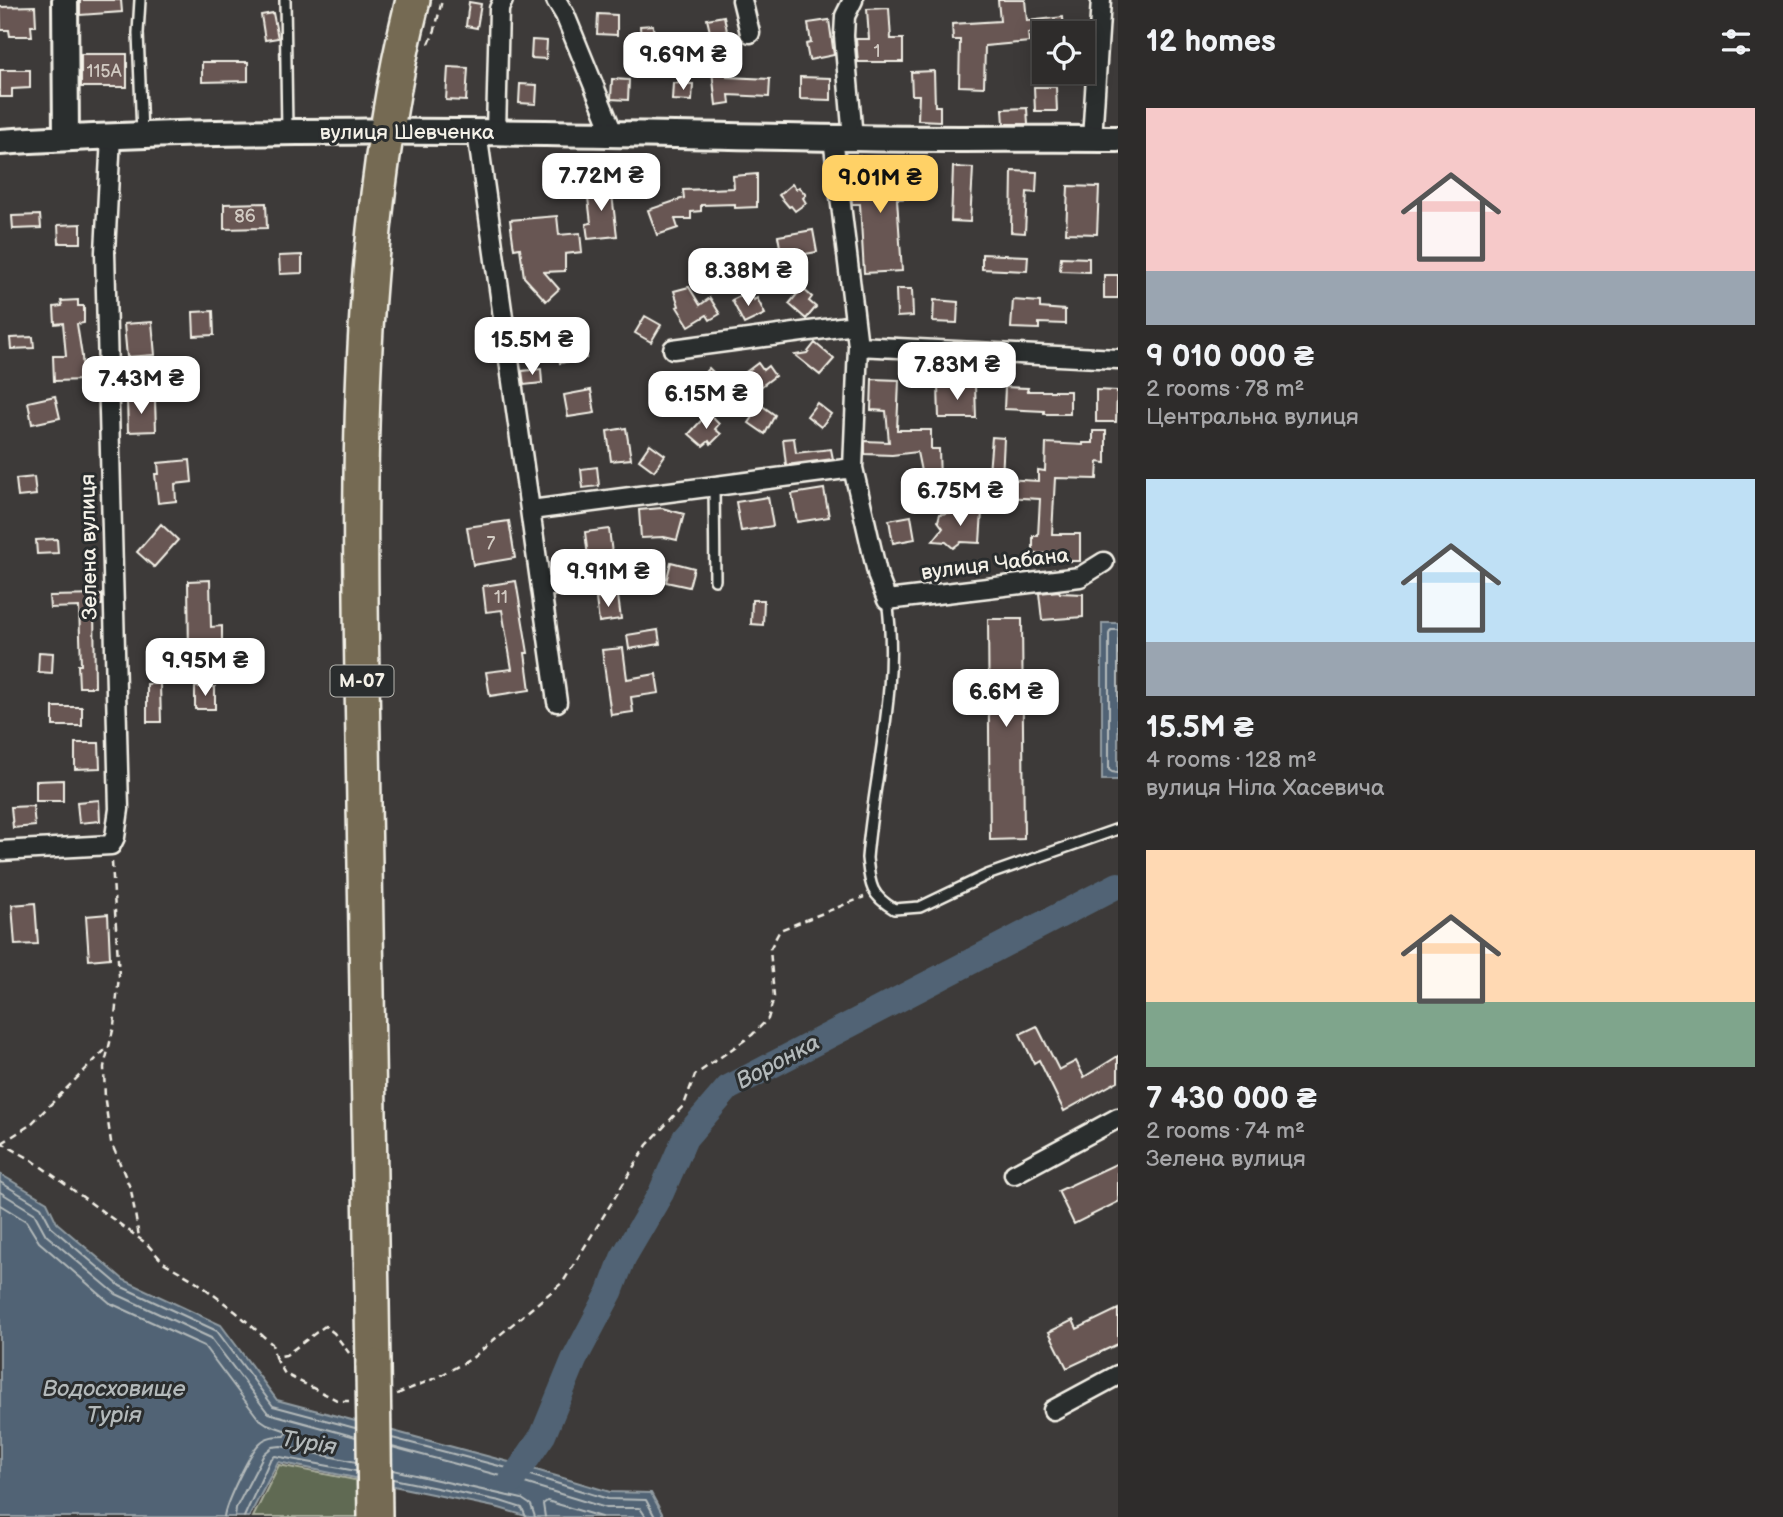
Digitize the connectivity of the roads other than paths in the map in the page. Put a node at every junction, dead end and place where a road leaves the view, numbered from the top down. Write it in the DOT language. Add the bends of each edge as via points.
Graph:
graph roads {
  1 [pos="65,0"];
  2 [pos="139,0"];
  3 [pos="285,0"];
  4 [pos="413,0"];
  5 [pos="503,0"];
  6 [pos="556,0"];
  7 [pos="742,0"];
  8 [pos="853,0"];
  9 [pos="1101,0"];
  10 [pos="750,33"];
  11 [pos="287,132"];
  12 [pos="487,132"];
  13 [pos="387,133"];
  14 [pos="613,133"];
  15 [pos="142,135"];
  16 [pos="111,136"];
  17 [pos="66,138"];
  18 [pos="833,138"];
  19 [pos="1092,138"];
  20 [pos="1118,139"];
  21 [pos="0,142"];
  22 [pos="855,325"];
  23 [pos="858,346"];
  24 [pos="673,349"];
  25 [pos="1118,359"];
  26 [pos="853,468"];
  27 [pos="714,485"];
  28 [pos="530,510"];
  29 [pos="1104,562"];
  30 [pos="715,580"];
  31 [pos="600,582"];
  32 [pos="542,592"];
  33 [pos="887,600"];
  34 [pos="557,702"];
  35 [pos="1118,829"];
  36 [pos="0,850"];
  37 [pos="1118,1118"];
  38 [pos="1014,1174"];
  39 [pos="1118,1375"];
  40 [pos="1053,1410"];
  41 [pos="375,1517"];
  1 -- 17 [label="street"];
  2 -- 15 [label="lane"];
  3 -- 11 [label="lane"];
  4 -- 13 [label="highway, М-07"];
  5 -- 12 [label="street"];
  6 -- 14 [label="street"];
  7 -- 10 [label="street"];
  8 -- 18 [label="street" via="845,16"];
  9 -- 19 [label="street"];
  11 -- 13 [label="street, вулиця Шевченка"];
  11 -- 15 [label="street, вулиця Шевченка"];
  12 -- 13 [label="street, вулиця Шевченка"];
  12 -- 14 [label="street, вулиця Шевченка"];
  12 -- 28 [label="street"];
  13 -- 41 [label="highway, М-07, bridge" via="371,252 363,405 361,624"];
  14 -- 18 [label="street, вулиця Шевченка"];
  15 -- 16 [label="street, вулиця Шевченка"];
  16 -- 17 [label="street, вулиця Шевченка"];
  16 -- 36 [label="street, Зелена вулиця" via="105,252 115,837 111,845"];
  17 -- 21 [label="street, вулиця Шевченка"];
  18 -- 19 [label="street, вулиця Шевченка"];
  18 -- 22 [label="street"];
  19 -- 20 [label="street, вулиця Шевченка"];
  22 -- 23 [label="street"];
  22 -- 24 [label="street"];
  23 -- 25 [label="street"];
  23 -- 26 [label="street"];
  26 -- 27 [label="street"];
  26 -- 33 [label="street"];
  27 -- 28 [label="street"];
  27 -- 30 [label="lane"];
  28 -- 32 [label="street"];
  29 -- 33 [label="street, вулиця Чабана" via="1080,577"];
  31 -- 32 [label="lane"];
  32 -- 34 [label="street"];
  33 -- 35 [label="lane" via="891,667 867,858 874,893 894,909 919,908 987,875"];
  37 -- 38 [label="street"];
  39 -- 40 [label="street"];
}
